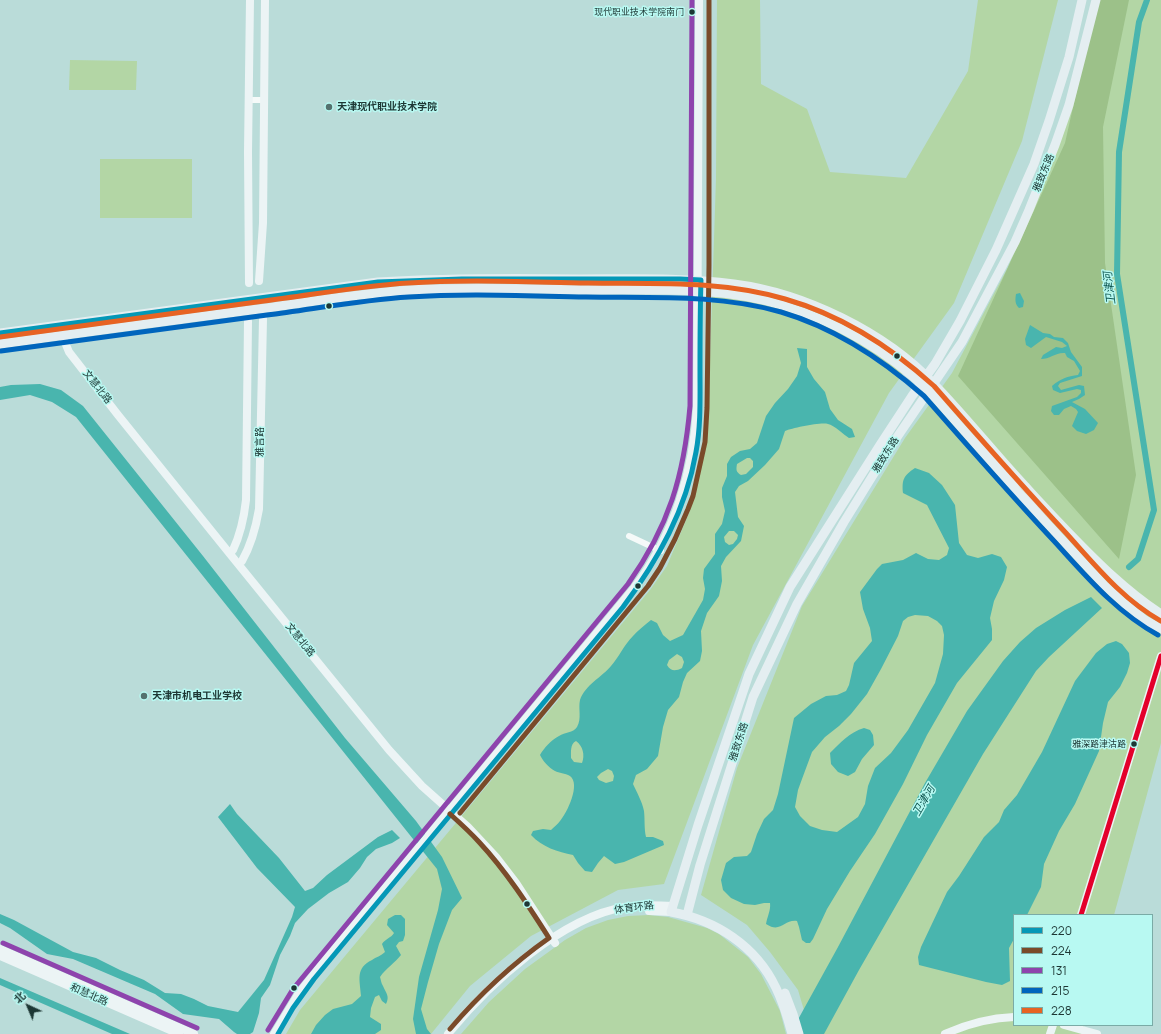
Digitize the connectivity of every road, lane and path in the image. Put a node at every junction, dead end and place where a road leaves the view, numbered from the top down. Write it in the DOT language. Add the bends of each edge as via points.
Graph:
graph roads {
  1 [pos="250,0"];
  2 [pos="264,0"];
  3 [pos="701,0"];
  4 [pos="1082,0"];
  5 [pos="1096,0"];
  6 [pos="249,100"];
  7 [pos="264,100"];
  8 [pos="262,234"];
  9 [pos="248,236"];
  10 [pos="700,280"];
  11 [pos="259,281"];
  12 [pos="249,283"];
  13 [pos="699,291"];
  14 [pos="262,319"];
  15 [pos="248,321"];
  16 [pos="65,324"];
  17 [pos="0,333"];
  18 [pos="66,335"];
  19 [pos="0,344"];
  20 [pos="924,380"];
  21 [pos="932,387"];
  22 [pos="629,536"];
  23 [pos="233,550"];
  24 [pos="660,551"];
  25 [pos="242,561"];
  26 [pos="1161,614"];
  27 [pos="1161,629"];
  28 [pos="1161,656"];
  29 [pos="1161,671"];
  30 [pos="452,809"];
  31 [pos="414,855"];
  32 [pos="672,909"];
  33 [pos="688,912"];
  34 [pos="1081,914"];
  35 [pos="1086,914"];
  36 [pos="556,939"];
  37 [pos="0,949"];
  38 [pos="0,956"];
  39 [pos="1013,1017"];
  40 [pos="1068,1026"];
  41 [pos="792,1027"];
  42 [pos="1093,1033"];
  43 [pos="179,1034"];
  44 [pos="194,1034"];
  45 [pos="274,1034"];
  46 [pos="278,1034"];
  47 [pos="448,1034"];
  48 [pos="455,1034"];
  49 [pos="799,1034"];
  50 [pos="945,1034"];
  1 -- 6 [label="main road"];
  2 -- 7 [label="main road"];
  3 -- 10 [label="main road"];
  4 -- 20 [label="main road, 雅致东路" via="1069,57 1034,164 974,294"];
  5 -- 21 [label="main road, 雅致东路" via="1069,105 1038,190 1015,242 980,309"];
  6 -- 7 [label="street"];
  6 -- 9 [label="main road"];
  7 -- 8 [label="main road"];
  8 -- 9 [label="street"];
  8 -- 11 [label="main road"];
  9 -- 12 [label="main road"];
  10 -- 13 [label="main road"];
  10 -- 16 [label="main road" via="533,278 385,282"];
  10 -- 20 [label="main road" via="754,287 806,302 864,329 892,348"];
  13 -- 18 [label="main road" via="411,290"];
  13 -- 20 [label="main road" via="752,298 803,312 865,341"];
  13 -- 24 [label="main road" via="694,439 679,505"];
  14 -- 25 [label="main road, 雅言路" via="259,509 254,532"];
  15 -- 23 [label="main road, 雅言路" via="246,500 244,521"];
  16 -- 17 [label="main road"];
  16 -- 18 [label="main road, 文慧北路"];
  18 -- 19 [label="main road"];
  18 -- 23 [label="main road, 文慧北路" via="75,353"];
  18 -- 30 [label="main road, 文慧北路" via="66,347 69,352 346,697 422,786"];
  20 -- 21 [label="main road"];
  20 -- 32 [label="main road, 雅致东路" via="790,586 749,674"];
  21 -- 26 [label="main road" via="1096,561 1129,592"];
  21 -- 27 [label="main road" via="1018,492 1104,585 1145,620"];
  21 -- 33 [label="main road, 雅致东路" via="891,446 840,529 797,604 753,697 702,857"];
  22 -- 24 [label="street"];
  23 -- 25 [label="main road, 文慧北路"];
  24 -- 30 [label="main road" via="641,580"];
  25 -- 30 [label="main road, 文慧北路" via="407,763"];
  28 -- 34 [label="main road"];
  29 -- 35 [label="main road"];
  30 -- 31 [label="main road"];
  30 -- 36 [label="main road, 文慧北路" via="478,830 501,856"];
  31 -- 45 [label="main road" via="310,978"];
  31 -- 46 [label="main road" via="314,979"];
  32 -- 33 [label="main road, 体育环路"];
  32 -- 36 [label="main road, 体育环路" via="638,906 613,910 587,919"];
  33 -- 41 [label="main road, 体育环路" via="736,938 748,948 769,975"];
  36 -- 47 [label="main road, 体育环路" via="526,957 469,1010"];
  36 -- 48 [label="main road, 体育环路" via="499,987"];
  37 -- 44 [label="main road, 和慧北路"];
  38 -- 43 [label="main road, 和慧北路"];
  39 -- 50 [label="main road" via="994,1018"];
  40 -- 42 [label="main road"];
  41 -- 49 [label="main road, 体育环路"];
}
